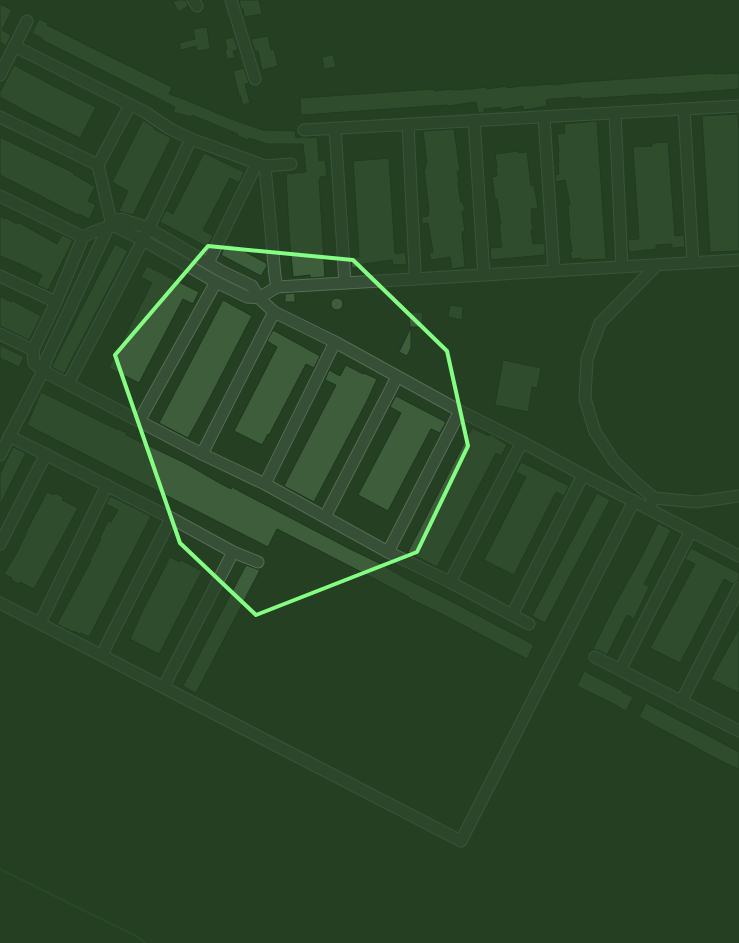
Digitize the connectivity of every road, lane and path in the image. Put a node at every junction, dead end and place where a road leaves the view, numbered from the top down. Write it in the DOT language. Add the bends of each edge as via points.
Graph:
graph roads {
  1 [pos="231,0"];
  2 [pos="27,21"];
  3 [pos="14,46"];
  4 [pos="0,75"];
  5 [pos="255,80"];
  6 [pos="130,105"];
  7 [pos="739,106"];
  8 [pos="684,109"];
  9 [pos="615,113"];
  10 [pos="0,117"];
  11 [pos="544,117"];
  12 [pos="474,120"];
  13 [pos="408,124"];
  14 [pos="335,128"];
  15 [pos="304,130"];
  16 [pos="191,138"];
  17 [pos="261,164"];
  18 [pos="291,164"];
  19 [pos="98,165"];
  20 [pos="0,196"];
  21 [pos="109,224"];
  22 [pos="148,228"];
  23 [pos="83,237"];
  24 [pos="143,240"];
  25 [pos="739,260"];
  26 [pos="208,263"];
  27 [pos="693,263"];
  28 [pos="656,265"];
  29 [pos="622,267"];
  30 [pos="554,271"];
  31 [pos="484,275"];
  32 [pos="0,276"];
  33 [pos="414,279"];
  34 [pos="216,282"];
  35 [pos="345,283"];
  36 [pos="278,287"];
  37 [pos="259,298"];
  38 [pos="56,302"];
  39 [pos="274,312"];
  40 [pos="0,334"];
  41 [pos="335,342"];
  42 [pos="33,350"];
  43 [pos="43,371"];
  44 [pos="397,377"];
  45 [pos="68,384"];
  46 [pos="460,411"];
  47 [pos="139,421"];
  48 [pos="9,436"];
  49 [pos="522,442"];
  50 [pos="46,454"];
  51 [pos="202,454"];
  52 [pos="0,455"];
  53 [pos="583,475"];
  54 [pos="265,484"];
  55 [pos="107,485"];
  56 [pos="739,496"];
  57 [pos="654,498"];
  58 [pos="634,501"];
  59 [pos="648,508"];
  60 [pos="171,518"];
  61 [pos="325,518"];
  62 [pos="691,530"];
  63 [pos="0,544"];
  64 [pos="233,552"];
  65 [pos="388,552"];
  66 [pos="739,556"];
  67 [pos="258,562"];
  68 [pos="450,582"];
  69 [pos="739,588"];
  70 [pos="0,603"];
  71 [pos="512,615"];
  72 [pos="40,623"];
  73 [pos="529,624"];
  74 [pos="103,656"];
  75 [pos="595,657"];
  76 [pos="620,670"];
  77 [pos="165,688"];
  78 [pos="681,702"];
  79 [pos="739,732"];
  1 -- 5 [label="street"];
  2 -- 3 [label="street"];
  3 -- 4 [label="street"];
  3 -- 6 [label="street"];
  6 -- 16 [label="street"];
  6 -- 19 [label="street"];
  7 -- 8 [label="street"];
  8 -- 9 [label="street"];
  8 -- 27 [label="street"];
  9 -- 11 [label="street"];
  9 -- 29 [label="street"];
  10 -- 19 [label="street"];
  11 -- 12 [label="street"];
  11 -- 30 [label="street"];
  12 -- 13 [label="street"];
  12 -- 31 [label="street"];
  13 -- 14 [label="street"];
  13 -- 33 [label="street"];
  14 -- 15 [label="street"];
  14 -- 35 [label="street"];
  16 -- 17 [label="street"];
  16 -- 22 [label="street"];
  17 -- 18 [label="street"];
  17 -- 26 [label="street"];
  17 -- 36 [label="street"];
  19 -- 21 [label="street"];
  20 -- 23 [label="street"];
  21 -- 22 [label="street" via="121,219"];
  21 -- 23 [label="street"];
  21 -- 24 [label="street"];
  21 -- 43 [label="street"];
  22 -- 24 [label="street"];
  22 -- 26 [label="street"];
  23 -- 38 [label="street"];
  24 -- 34 [label="street"];
  24 -- 45 [label="street"];
  25 -- 27 [label="street"];
  26 -- 37 [label="street" via="252,286"];
  27 -- 28 [label="street"];
  28 -- 29 [label="street"];
  28 -- 57 [label="street" via="600,323 587,359 585,399 595,432 614,461"];
  29 -- 30 [label="street"];
  30 -- 31 [label="street"];
  31 -- 33 [label="street"];
  32 -- 38 [label="street"];
  33 -- 35 [label="street"];
  34 -- 37 [label="street" via="246,297"];
  34 -- 47 [label="street"];
  35 -- 36 [label="street"];
  36 -- 37 [label="street"];
  37 -- 39 [label="street"];
  38 -- 42 [label="street"];
  39 -- 41 [label="street"];
  39 -- 51 [label="street"];
  40 -- 42 [label="street"];
  41 -- 44 [label="street"];
  41 -- 54 [label="street"];
  42 -- 43 [label="street" via="34,363"];
  43 -- 45 [label="street"];
  43 -- 48 [label="street"];
  44 -- 46 [label="street"];
  44 -- 61 [label="street"];
  45 -- 47 [label="street"];
  46 -- 49 [label="street"];
  46 -- 65 [label="street"];
  47 -- 51 [label="street"];
  48 -- 50 [label="street"];
  48 -- 52 [label="street"];
  49 -- 53 [label="street"];
  49 -- 68 [label="street"];
  50 -- 55 [label="street"];
  50 -- 63 [label="street"];
  51 -- 54 [label="street"];
  53 -- 58 [label="street"];
  53 -- 71 [label="street"];
  54 -- 61 [label="street"];
  55 -- 60 [label="street"];
  55 -- 72 [label="street"];
  56 -- 57 [label="street" via="696,502"];
  57 -- 59 [label="street"];
  58 -- 59 [label="street"];
  58 -- 77 [label="street" via="460,841"];
  59 -- 62 [label="street"];
  60 -- 64 [label="street"];
  60 -- 74 [label="street"];
  61 -- 65 [label="street"];
  62 -- 66 [label="street"];
  62 -- 76 [label="street"];
  64 -- 67 [label="street"];
  64 -- 77 [label="street"];
  65 -- 68 [label="street"];
  68 -- 71 [label="street"];
  69 -- 78 [label="street"];
  70 -- 72 [label="street"];
  71 -- 73 [label="street"];
  72 -- 74 [label="street"];
  74 -- 77 [label="street"];
  75 -- 76 [label="street"];
  76 -- 78 [label="street"];
  78 -- 79 [label="street"];
}
